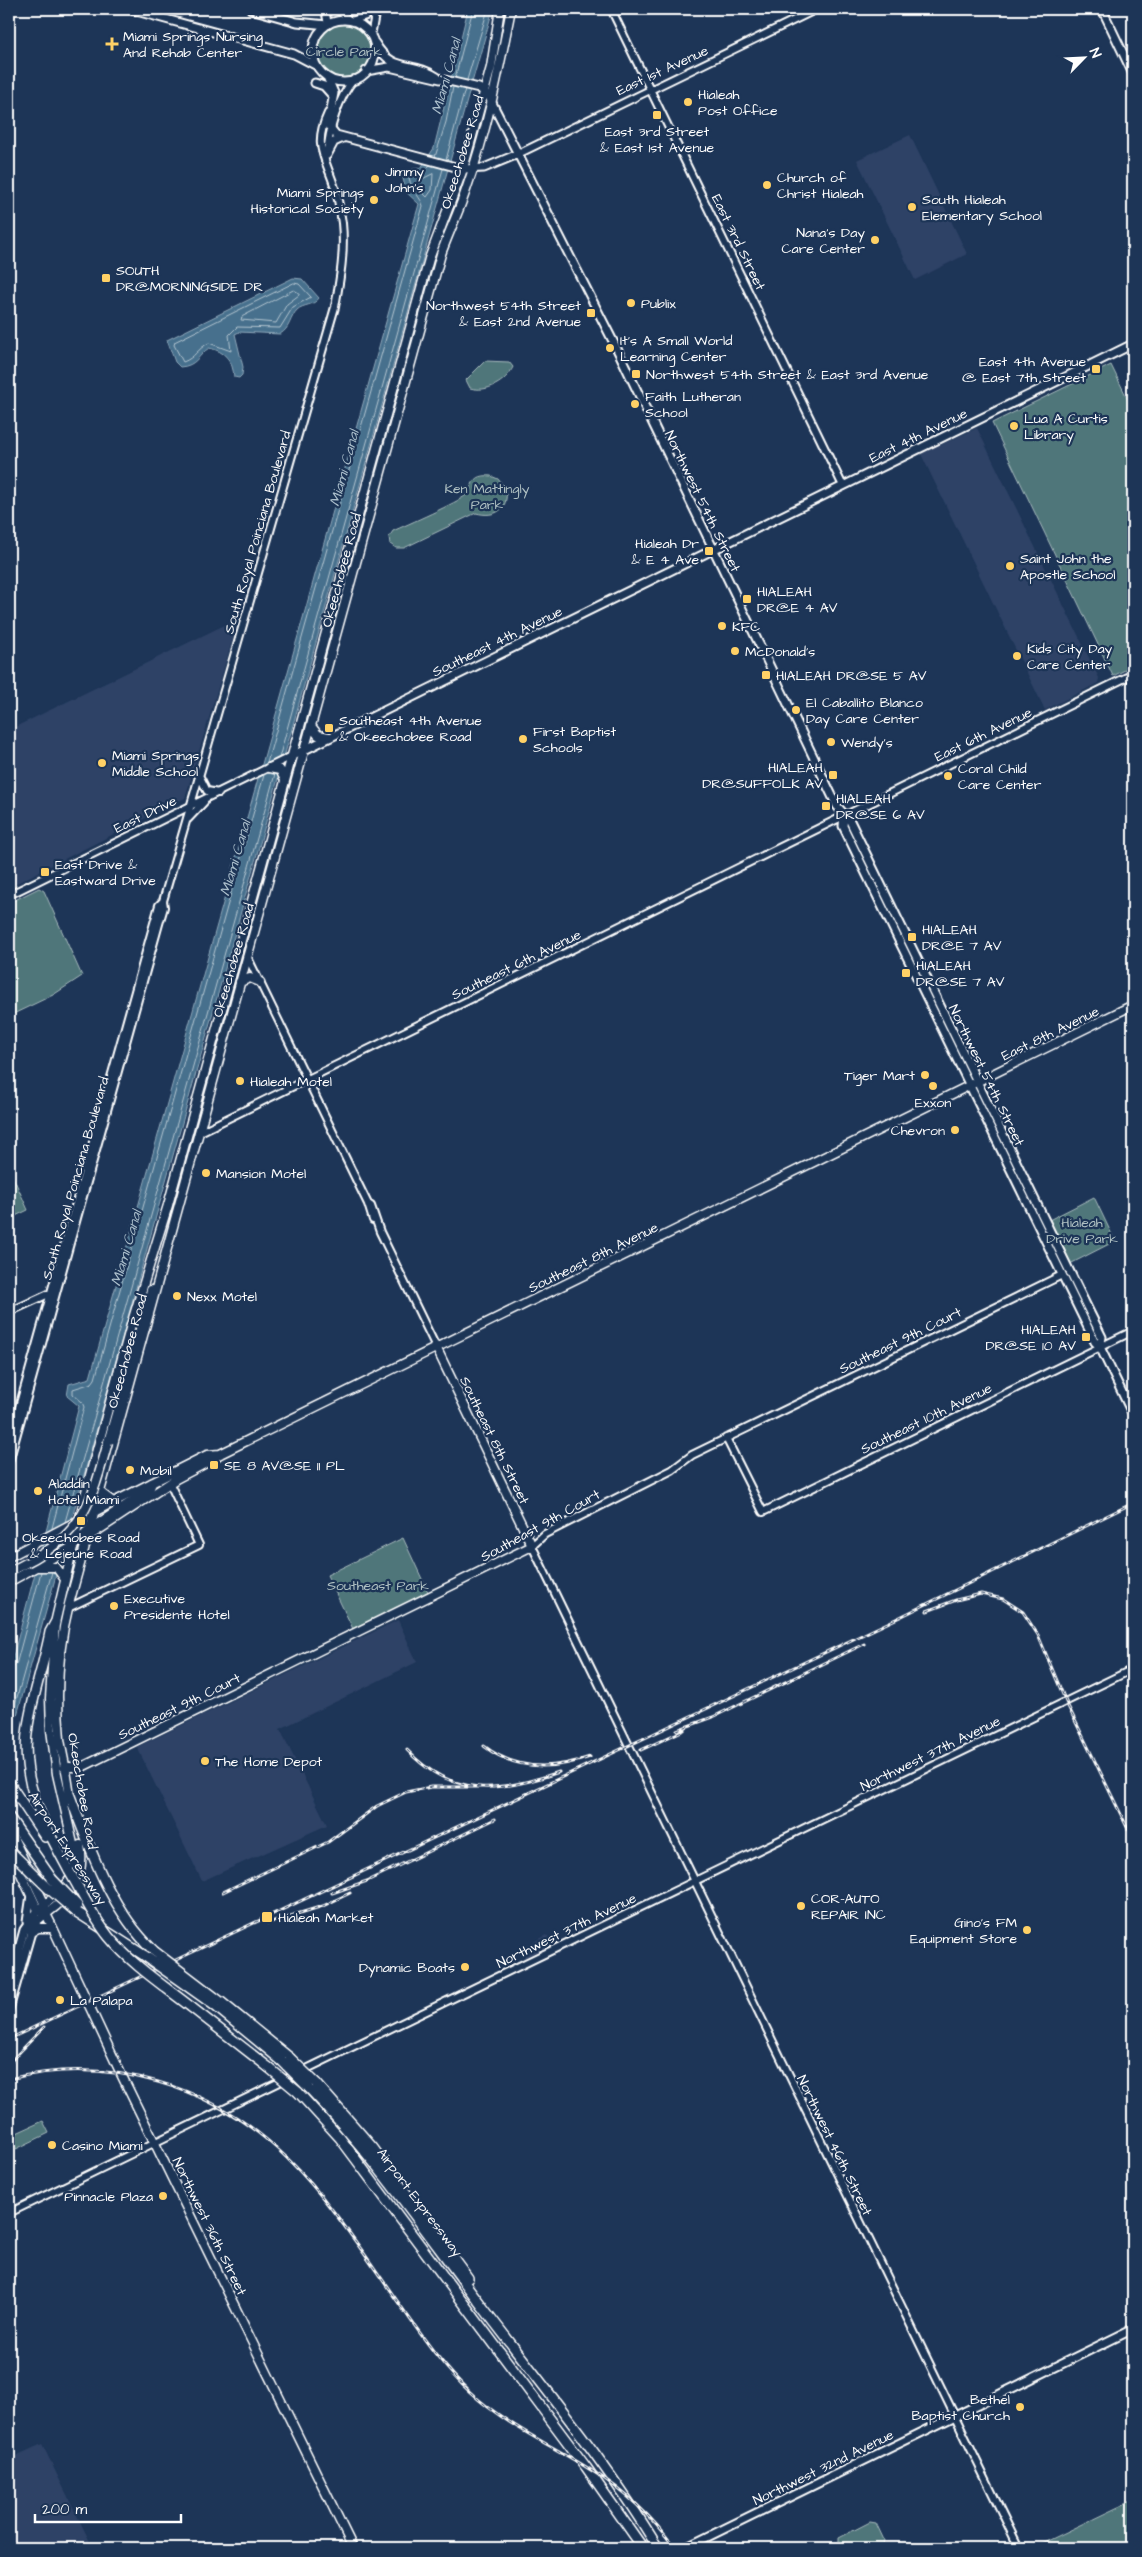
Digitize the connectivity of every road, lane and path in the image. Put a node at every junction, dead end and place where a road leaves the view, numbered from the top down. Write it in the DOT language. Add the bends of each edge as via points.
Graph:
graph roads {
  1 [pos="129,9"];
  2 [pos="251,9"];
  3 [pos="325,9"];
  4 [pos="338,9"];
  5 [pos="375,9"];
  6 [pos="500,9"];
  7 [pos="511,9"];
  8 [pos="611,9"];
  9 [pos="817,9"];
  10 [pos="1102,9"];
  11 [pos="350,20"];
  12 [pos="328,25"];
  13 [pos="372,39"];
  14 [pos="315,65"];
  15 [pos="366,71"];
  16 [pos="1133,74"];
  17 [pos="438,77"];
  18 [pos="328,79"];
  19 [pos="354,79"];
  20 [pos="315,83"];
  21 [pos="651,89"];
  22 [pos="484,91"];
  23 [pos="333,97"];
  24 [pos="492,102"];
  25 [pos="328,113"];
  26 [pos="332,132"];
  27 [pos="343,138"];
  28 [pos="518,154"];
  29 [pos="327,155"];
  30 [pos="327,168"];
  31 [pos="463,169"];
  32 [pos="473,170"];
  33 [pos="1133,344"];
  34 [pos="842,486"];
  35 [pos="356,522"];
  36 [pos="361,543"];
  37 [pos="713,548"];
  38 [pos="1133,674"];
  39 [pos="311,726"];
  40 [pos="329,737"];
  41 [pos="305,749"];
  42 [pos="289,758"];
  43 [pos="269,768"];
  44 [pos="200,776"];
  45 [pos="285,780"];
  46 [pos="220,793"];
  47 [pos="208,798"];
  48 [pos="191,806"];
  49 [pos="844,816"];
  50 [pos="186,821"];
  51 [pos="9,895"];
  52 [pos="878,898"];
  53 [pos="243,930"];
  54 [pos="912,949"];
  55 [pos="247,956"];
  56 [pos="240,982"];
  57 [pos="260,982"];
  58 [pos="1133,1005"];
  59 [pos="307,1080"];
  60 [pos="977,1082"];
  61 [pos="969,1086"];
  62 [pos="198,1133"];
  63 [pos="1016,1183"];
  64 [pos="1042,1216"];
  65 [pos="1035,1220"];
  66 [pos="173,1225"];
  67 [pos="1066,1265"];
  68 [pos="1062,1275"];
  69 [pos="53,1292"];
  70 [pos="9,1312"];
  71 [pos="1133,1331"];
  72 [pos="1100,1347"];
  73 [pos="436,1348"];
  74 [pos="1133,1415"];
  75 [pos="726,1438"];
  76 [pos="9,1444"];
  77 [pos="220,1454"];
  78 [pos="9,1462"];
  79 [pos="152,1483"];
  80 [pos="170,1484"];
  81 [pos="101,1493"];
  82 [pos="114,1502"];
  83 [pos="96,1511"];
  84 [pos="78,1521"];
  85 [pos="91,1528"];
  86 [pos="88,1537"];
  87 [pos="532,1546"];
  88 [pos="71,1548"];
  89 [pos="10,1555"];
  90 [pos="34,1569"];
  91 [pos="9,1572"];
  92 [pos="64,1578"];
  93 [pos="9,1582"];
  94 [pos="68,1608"];
  95 [pos="55,1623"];
  96 [pos="1133,1669"];
  97 [pos="53,1750"];
  98 [pos="631,1752"];
  99 [pos="64,1767"];
  100 [pos="82,1767"];
  101 [pos="67,1782"];
  102 [pos="9,1783"];
  103 [pos="70,1796"];
  104 [pos="9,1817"];
  105 [pos="9,1829"];
  106 [pos="49,1838"];
  107 [pos="9,1850"];
  108 [pos="694,1882"];
  109 [pos="31,1895"];
  110 [pos="46,1904"];
  111 [pos="77,1909"];
  112 [pos="42,1912"];
  113 [pos="28,1928"];
  114 [pos="53,1928"];
  115 [pos="15,1976"];
  116 [pos="9,1985"];
  117 [pos="217,2004"];
  118 [pos="9,2010"];
  119 [pos="155,2143"];
  120 [pos="9,2213"];
  121 [pos="1133,2329"];
  122 [pos="955,2416"];
  123 [pos="656,2545"];
  124 [pos="353,2548"];
  125 [pos="644,2548"];
  126 [pos="685,2548"];
  127 [pos="1018,2548"];
  1 -- 14 [label="main road" via="294,54"];
  2 -- 12 [label="main road" via="297,22"];
  3 -- 12 [label="street"];
  4 -- 11 [label="street"];
  5 -- 11 [label="street" via="366,16"];
  5 -- 13 [label="street"];
  6 -- 22 [label="main road, Okeechobee Road"];
  7 -- 24 [label="main road, Okeechobee Road"];
  8 -- 21 [label="street, East 3rd Street"];
  9 -- 21 [label="street, East 1st Avenue"];
  10 -- 16 [label="main road"];
  11 -- 12 [label="main road"];
  11 -- 13 [label="main road" via="365,28"];
  12 -- 14 [label="main road" via="314,42"];
  13 -- 15 [label="main road" via="373,60"];
  13 -- 17 [label="main road" via="388,60"];
  14 -- 18 [label="main road"];
  15 -- 17 [label="main road" via="389,67"];
  15 -- 19 [label="main road"];
  17 -- 22 [label="main road"];
  18 -- 19 [label="main road"];
  18 -- 23 [label="main road"];
  19 -- 26 [label="street, South Royal Poinciana Boulevard" via="342,96"];
  20 -- 23 [label="main road" via="324,86"];
  21 -- 28 [label="street, East 1st Avenue"];
  21 -- 34 [label="street, East 3rd Street"];
  22 -- 24 [label="main road, Northwest 54th Street"];
  22 -- 31 [label="main road, Okeechobee Road"];
  23 -- 25 [label="main road, South Royal Poinciana Boulevard"];
  24 -- 28 [label="main road, Northwest 54th Street"];
  24 -- 32 [label="main road, Okeechobee Road"];
  25 -- 26 [label="main road"];
  25 -- 30 [label="street, South Royal Poinciana Boulevard" via="320,137 320,149"];
  26 -- 27 [label="main road"];
  26 -- 29 [label="street, South Royal Poinciana Boulevard"];
  27 -- 29 [label="main road" via="334,142"];
  27 -- 31 [label="main road"];
  28 -- 32 [label="main road"];
  28 -- 37 [label="main road, Northwest 54th Street"];
  29 -- 30 [label="street, South Royal Poinciana Boulevard"];
  30 -- 44 [label="street, South Royal Poinciana Boulevard" via="336,194 343,235 335,307"];
  31 -- 32 [label="main road"];
  31 -- 35 [label="main road, Okeechobee Road" via="429,259"];
  32 -- 36 [label="main road, Okeechobee Road" via="441,254"];
  33 -- 34 [label="main road, East 4th Avenue"];
  34 -- 37 [label="main road, East 4th Avenue"];
  35 -- 36 [label="main road"];
  35 -- 42 [label="main road, Okeechobee Road"];
  36 -- 39 [label="main road, Okeechobee Road"];
  37 -- 40 [label="main road, Southeast 4th Avenue"];
  37 -- 49 [label="main road, Northwest 54th Street"];
  38 -- 49 [label="street, East 6th Avenue"];
  39 -- 40 [label="main road" via="318,736"];
  39 -- 41 [label="main road, Okeechobee Road"];
  40 -- 41 [label="main road, Southeast 4th Avenue"];
  41 -- 42 [label="main road, Southeast 4th Avenue"];
  41 -- 55 [label="main road, Okeechobee Road"];
  42 -- 43 [label="street, East Drive"];
  42 -- 45 [label="main road, Okeechobee Road"];
  43 -- 45 [label="main road" via="282,772"];
  43 -- 46 [label="street, East Drive"];
  44 -- 46 [label="street" via="204,789"];
  44 -- 48 [label="street, South Royal Poinciana Boulevard"];
  45 -- 53 [label="main road, Okeechobee Road"];
  46 -- 47 [label="street, East Drive"];
  47 -- 48 [label="street, East Drive"];
  47 -- 50 [label="street"];
  48 -- 50 [label="street, South Royal Poinciana Boulevard"];
  48 -- 51 [label="street, East Drive"];
  49 -- 52 [label="main road, Northwest 54th Street" via="843,826"];
  49 -- 54 [label="main road, Northwest 54th Street" via="850,821"];
  49 -- 59 [label="street, Southeast 6th Avenue"];
  50 -- 69 [label="street, South Royal Poinciana Boulevard" via="130,1006"];
  52 -- 54 [label="main road" via="901,938"];
  52 -- 61 [label="main road, Northwest 54th Street"];
  53 -- 55 [label="main road"];
  53 -- 84 [label="main road, Okeechobee Road"];
  54 -- 60 [label="main road, Northwest 54th Street"];
  55 -- 56 [label="main road, Okeechobee Road"];
  55 -- 57 [label="street, Southeast 8th Street"];
  56 -- 57 [label="main road" via="250,978"];
  56 -- 62 [label="main road, Okeechobee Road"];
  57 -- 59 [label="street, Southeast 8th Street"];
  58 -- 60 [label="main road, East 8th Avenue"];
  59 -- 62 [label="street, Southeast 6th Avenue"];
  59 -- 73 [label="street, Southeast 8th Street"];
  60 -- 61 [label="main road, Southeast 8th Avenue"];
  60 -- 64 [label="main road, Northwest 54th Street"];
  61 -- 63 [label="main road, Northwest 54th Street"];
  61 -- 73 [label="main road, Southeast 8th Avenue"];
  62 -- 66 [label="main road, Okeechobee Road"];
  63 -- 64 [label="main road" via="1023,1188 1034,1210"];
  63 -- 65 [label="main road, Northwest 54th Street"];
  64 -- 67 [label="main road, Northwest 54th Street"];
  65 -- 67 [label="main road" via="1058,1261"];
  65 -- 68 [label="main road, Northwest 54th Street"];
  66 -- 81 [label="main road, Okeechobee Road"];
  66 -- 91 [label="main road, bridge" via="140,1325 93,1494 80,1521 60,1543"];
  67 -- 72 [label="main road, Northwest 54th Street" via="1102,1337"];
  68 -- 72 [label="main road, Northwest 54th Street" via="1094,1342"];
  68 -- 75 [label="street, Southeast 9th Court"];
  69 -- 70 [label="street"];
  69 -- 76 [label="street, South Royal Poinciana Boulevard"];
  69 -- 78 [label="street, South Royal Poinciana Boulevard"];
  71 -- 72 [label="street, Southeast 10th Avenue"];
  72 -- 74 [label="main road, Northwest 54th Street"];
  72 -- 75 [label="street, Southeast 10th Avenue" via="762,1512"];
  73 -- 77 [label="main road, Southeast 8th Avenue"];
  73 -- 87 [label="main road, Southeast 8th Street"];
  75 -- 87 [label="street, Southeast 9th Court" via="692,1455 672,1470 545,1534"];
  77 -- 79 [label="main road" via="207,1455"];
  77 -- 80 [label="main road"];
  79 -- 82 [label="main road"];
  79 -- 85 [label="main road" via="149,1490"];
  80 -- 86 [label="main road"];
  80 -- 94 [label="street" via="199,1545"];
  81 -- 82 [label="main road"];
  81 -- 83 [label="main road, Okeechobee Road"];
  82 -- 83 [label="main road"];
  83 -- 84 [label="main road"];
  83 -- 85 [label="main road, Okeechobee Road"];
  84 -- 88 [label="main road, Okeechobee Road"];
  84 -- 89 [label="main road"];
  85 -- 86 [label="main road, Okeechobee Road"];
  85 -- 88 [label="main road"];
  86 -- 88 [label="main road"];
  86 -- 94 [label="main road, Okeechobee Road"];
  87 -- 98 [label="street, Southeast 8th Street"];
  87 -- 100 [label="main road, Southeast 9th Court"];
  88 -- 90 [label="main road"];
  88 -- 92 [label="main road, Okeechobee Road"];
  90 -- 92 [label="main road" via="57,1568"];
  90 -- 93 [label="main road"];
  92 -- 95 [label="main road, Okeechobee Road"];
  94 -- 99 [label="main road, Okeechobee Road" via="58,1694"];
  95 -- 97 [label="main road, Okeechobee Road" via="50,1698"];
  95 -- 106 [label="highway" via="50,1632 26,1744 30,1788"];
  96 -- 108 [label="street, Northwest 37th Avenue"];
  97 -- 99 [label="main road"];
  97 -- 110 [label="main road, Okeechobee Road" via="76,1857 68,1883"];
  98 -- 108 [label="street, Northwest 46th Street"];
  99 -- 100 [label="main road, Southeast 9th Court"];
  99 -- 101 [label="main road, Okeechobee Road"];
  100 -- 101 [label="main road, Southeast 9th Court"];
  101 -- 103 [label="main road, Okeechobee Road"];
  102 -- 106 [label="highway, Airport Expressway"];
  103 -- 112 [label="main road, Okeechobee Road" via="81,1870 69,1895"];
  103 -- 117 [label="highway, bridge" via="88,1846 132,1927 154,1952"];
  104 -- 111 [label="highway, bridge"];
  105 -- 110 [label="main road, Northwest 36th Street"];
  106 -- 125 [label="highway, Airport Expressway, bridge" via="103,1928 120,1949 298,2092 340,2138"];
  107 -- 109 [label="main road, Northwest 36th Street"];
  107 -- 111 [label="highway, Airport Expressway, bridge" via="48,1888"];
  108 -- 119 [label="street, Northwest 37th Avenue"];
  108 -- 122 [label="street, Northwest 46th Street"];
  109 -- 112 [label="main road, Northwest 36th Street"];
  109 -- 113 [label="main road"];
  110 -- 112 [label="main road, Northwest 36th Street"];
  111 -- 117 [label="highway, Airport Expressway, bridge"];
  112 -- 113 [label="main road"];
  112 -- 114 [label="main road, Northwest 36th Street"];
  113 -- 114 [label="main road"];
  113 -- 115 [label="main road"];
  114 -- 119 [label="main road, Northwest 36th Street"];
  115 -- 116 [label="main road"];
  115 -- 118 [label="main road"];
  117 -- 123 [label="highway, Airport Expressway, bridge" via="312,2085 511,2343 612,2479"];
  119 -- 120 [label="street, Northwest 37th Avenue"];
  119 -- 124 [label="main road, Northwest 36th Street"];
  121 -- 122 [label="main road, Northwest 32nd Avenue"];
  122 -- 126 [label="main road, Northwest 32nd Avenue"];
  122 -- 127 [label="street, Northwest 46th Street"];
}
